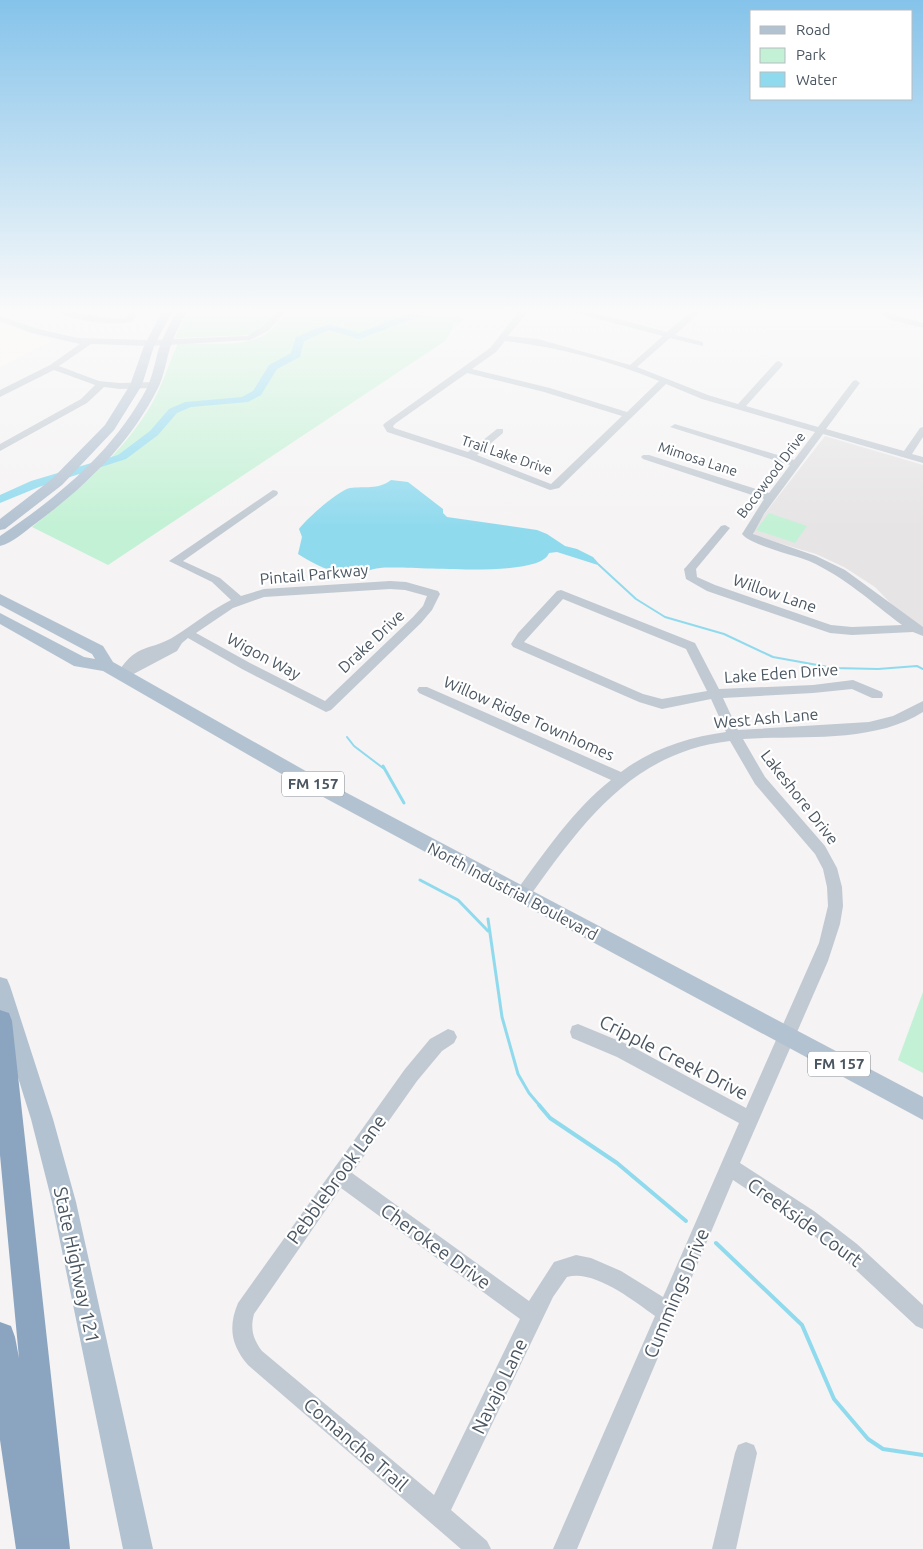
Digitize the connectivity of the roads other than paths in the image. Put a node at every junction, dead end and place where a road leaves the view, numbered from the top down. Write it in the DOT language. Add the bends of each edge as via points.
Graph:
graph roads {
  1 [pos="23,382"];
  2 [pos="98,382"];
  3 [pos="449,382"];
  4 [pos="516,382"];
  5 [pos="663,382"];
  6 [pos="670,382"];
  7 [pos="762,382"];
  8 [pos="856,383"];
  9 [pos="103,384"];
  10 [pos="136,385"];
  11 [pos="153,385"];
  12 [pos="0,394"];
  13 [pos="740,407"];
  14 [pos="628,416"];
  15 [pos="675,427"];
  16 [pos="923,430"];
  17 [pos="500,431"];
  18 [pos="822,431"];
  19 [pos="0,448"];
  20 [pos="906,455"];
  21 [pos="470,456"];
  22 [pos="646,457"];
  23 [pos="923,460"];
  24 [pos="797,464"];
  25 [pos="273,493"];
  26 [pos="770,498"];
  27 [pos="20,511"];
  28 [pos="36,517"];
  29 [pos="0,526"];
  30 [pos="725,528"];
  31 [pos="0,542"];
  32 [pos="434,594"];
  33 [pos="0,599"];
  34 [pos="238,600"];
  35 [pos="0,618"];
  36 [pos="918,630"];
  37 [pos="183,636"];
  38 [pos="115,671"];
  39 [pos="423,690"];
  40 [pos="715,694"];
  41 [pos="877,695"];
  42 [pos="326,707"];
  43 [pos="922,708"];
  44 [pos="736,735"];
  45 [pos="620,778"];
  46 [pos="522,895"];
  47 [pos="0,986"];
  48 [pos="0,1021"];
  49 [pos="578,1032"];
  50 [pos="785,1036"];
  51 [pos="448,1037"];
  52 [pos="923,1109"];
  53 [pos="751,1120"];
  54 [pos="730,1167"];
  55 [pos="340,1176"];
  56 [pos="668,1312"];
  57 [pos="532,1316"];
  58 [pos="923,1319"];
  59 [pos="242,1332"];
  60 [pos="0,1337"];
  61 [pos="746,1453"];
  62 [pos="437,1513"];
  63 [pos="33,1549"];
  64 [pos="52,1549"];
  65 [pos="138,1549"];
  66 [pos="479,1549"];
  67 [pos="566,1549"];
  68 [pos="724,1549"];
  1 -- 12 [label="street"];
  2 -- 9 [label="street"];
  3 -- 21 [label="street, Trail Lake Drive" via="388,425 390,430"];
  4 -- 14 [label="street"];
  5 -- 14 [label="street, Trail Lake Drive"];
  6 -- 13 [label="street"];
  7 -- 13 [label="street"];
  8 -- 18 [label="street, Bocowood Drive"];
  9 -- 10 [label="street"];
  9 -- 19 [label="street" via="84,401"];
  10 -- 11 [label="street"];
  10 -- 27 [label="main road" via="110,427 57,482"];
  11 -- 28 [label="main road" via="121,438 90,471"];
  13 -- 18 [label="street"];
  14 -- 21 [label="street, Trail Lake Drive" via="555,486 548,487"];
  15 -- 24 [label="street"];
  16 -- 20 [label="street"];
  17 -- 21 [label="street"];
  18 -- 20 [label="street"];
  18 -- 24 [label="street, Bocowood Drive"];
  20 -- 23 [label="street"];
  22 -- 26 [label="street, Mimosa Lane"];
  24 -- 26 [label="street, Bocowood Drive"];
  25 -- 34 [label="street" via="175,561 216,580"];
  26 -- 36 [label="street, Bocowood Drive" via="747,530 748,536 822,561 869,591"];
  27 -- 28 [label="main road"];
  27 -- 29 [label="main road"];
  28 -- 31 [label="main road"];
  30 -- 36 [label="street, Willow Lane" via="690,569 690,575 696,581 830,629"];
  32 -- 34 [label="street, Pintail Parkway" via="406,586 384,585 279,591"];
  32 -- 42 [label="street, Drake Drive" via="417,620"];
  33 -- 38 [label="main road, North Industrial Boulevard / FM 157" via="98,650"];
  34 -- 37 [label="street, Pintail Parkway"];
  35 -- 38 [label="main road, North Industrial Boulevard / FM 157" via="80,662"];
  37 -- 38 [label="street, Pintail Parkway" via="176,645 131,660"];
  37 -- 42 [label="street, Wigon Way"];
  38 -- 46 [label="main road, North Industrial Boulevard / FM 157" via="305,780"];
  39 -- 45 [label="street, Willow Ridge Townhomes"];
  40 -- 40 [label="street, Lakeshore Drive" via="662,704 639,698 517,644 561,594 691,646"];
  40 -- 41 [label="street, Lake Eden Drive" via="853,684"];
  40 -- 44 [label="street, Lakeshore Drive"];
  43 -- 44 [label="street, West Ash Lane" via="881,723 844,730"];
  44 -- 45 [label="street, West Ash Lane" via="680,747"];
  44 -- 50 [label="street, Lakeshore Drive" via="751,767 776,801 814,842 834,879 835,920 826,948"];
  45 -- 46 [label="street, West Ash Lane" via="586,811"];
  46 -- 50 [label="main road, North Industrial Boulevard / FM 157"];
  47 -- 65 [label="main road, State Highway 121" via="64,1202"];
  48 -- 64 [label="highway"];
  49 -- 53 [label="street, Cripple Creek Drive" via="622,1051"];
  50 -- 52 [label="main road, North Industrial Boulevard / FM 157"];
  50 -- 53 [label="street, Cummings Drive"];
  51 -- 55 [label="street, Pebblebrook Lane" via="436,1045 411,1075"];
  53 -- 54 [label="street, Cummings Drive"];
  54 -- 56 [label="street, Cummings Drive"];
  54 -- 58 [label="street, Creekside Court" via="850,1251"];
  55 -- 57 [label="street, Cherokee Drive"];
  55 -- 59 [label="street, Pebblebrook Lane" via="245,1310"];
  56 -- 57 [label="street, Navajo Lane" via="618,1281 579,1265 562,1269 555,1276"];
  56 -- 67 [label="street, Cummings Drive"];
  57 -- 62 [label="street, Navajo Lane"];
  59 -- 62 [label="street, Comanche Trail" via="247,1348 255,1358"];
  60 -- 63 [label="highway"];
  61 -- 68 [label="street"];
  62 -- 66 [label="street, Comanche Trail"];
}
